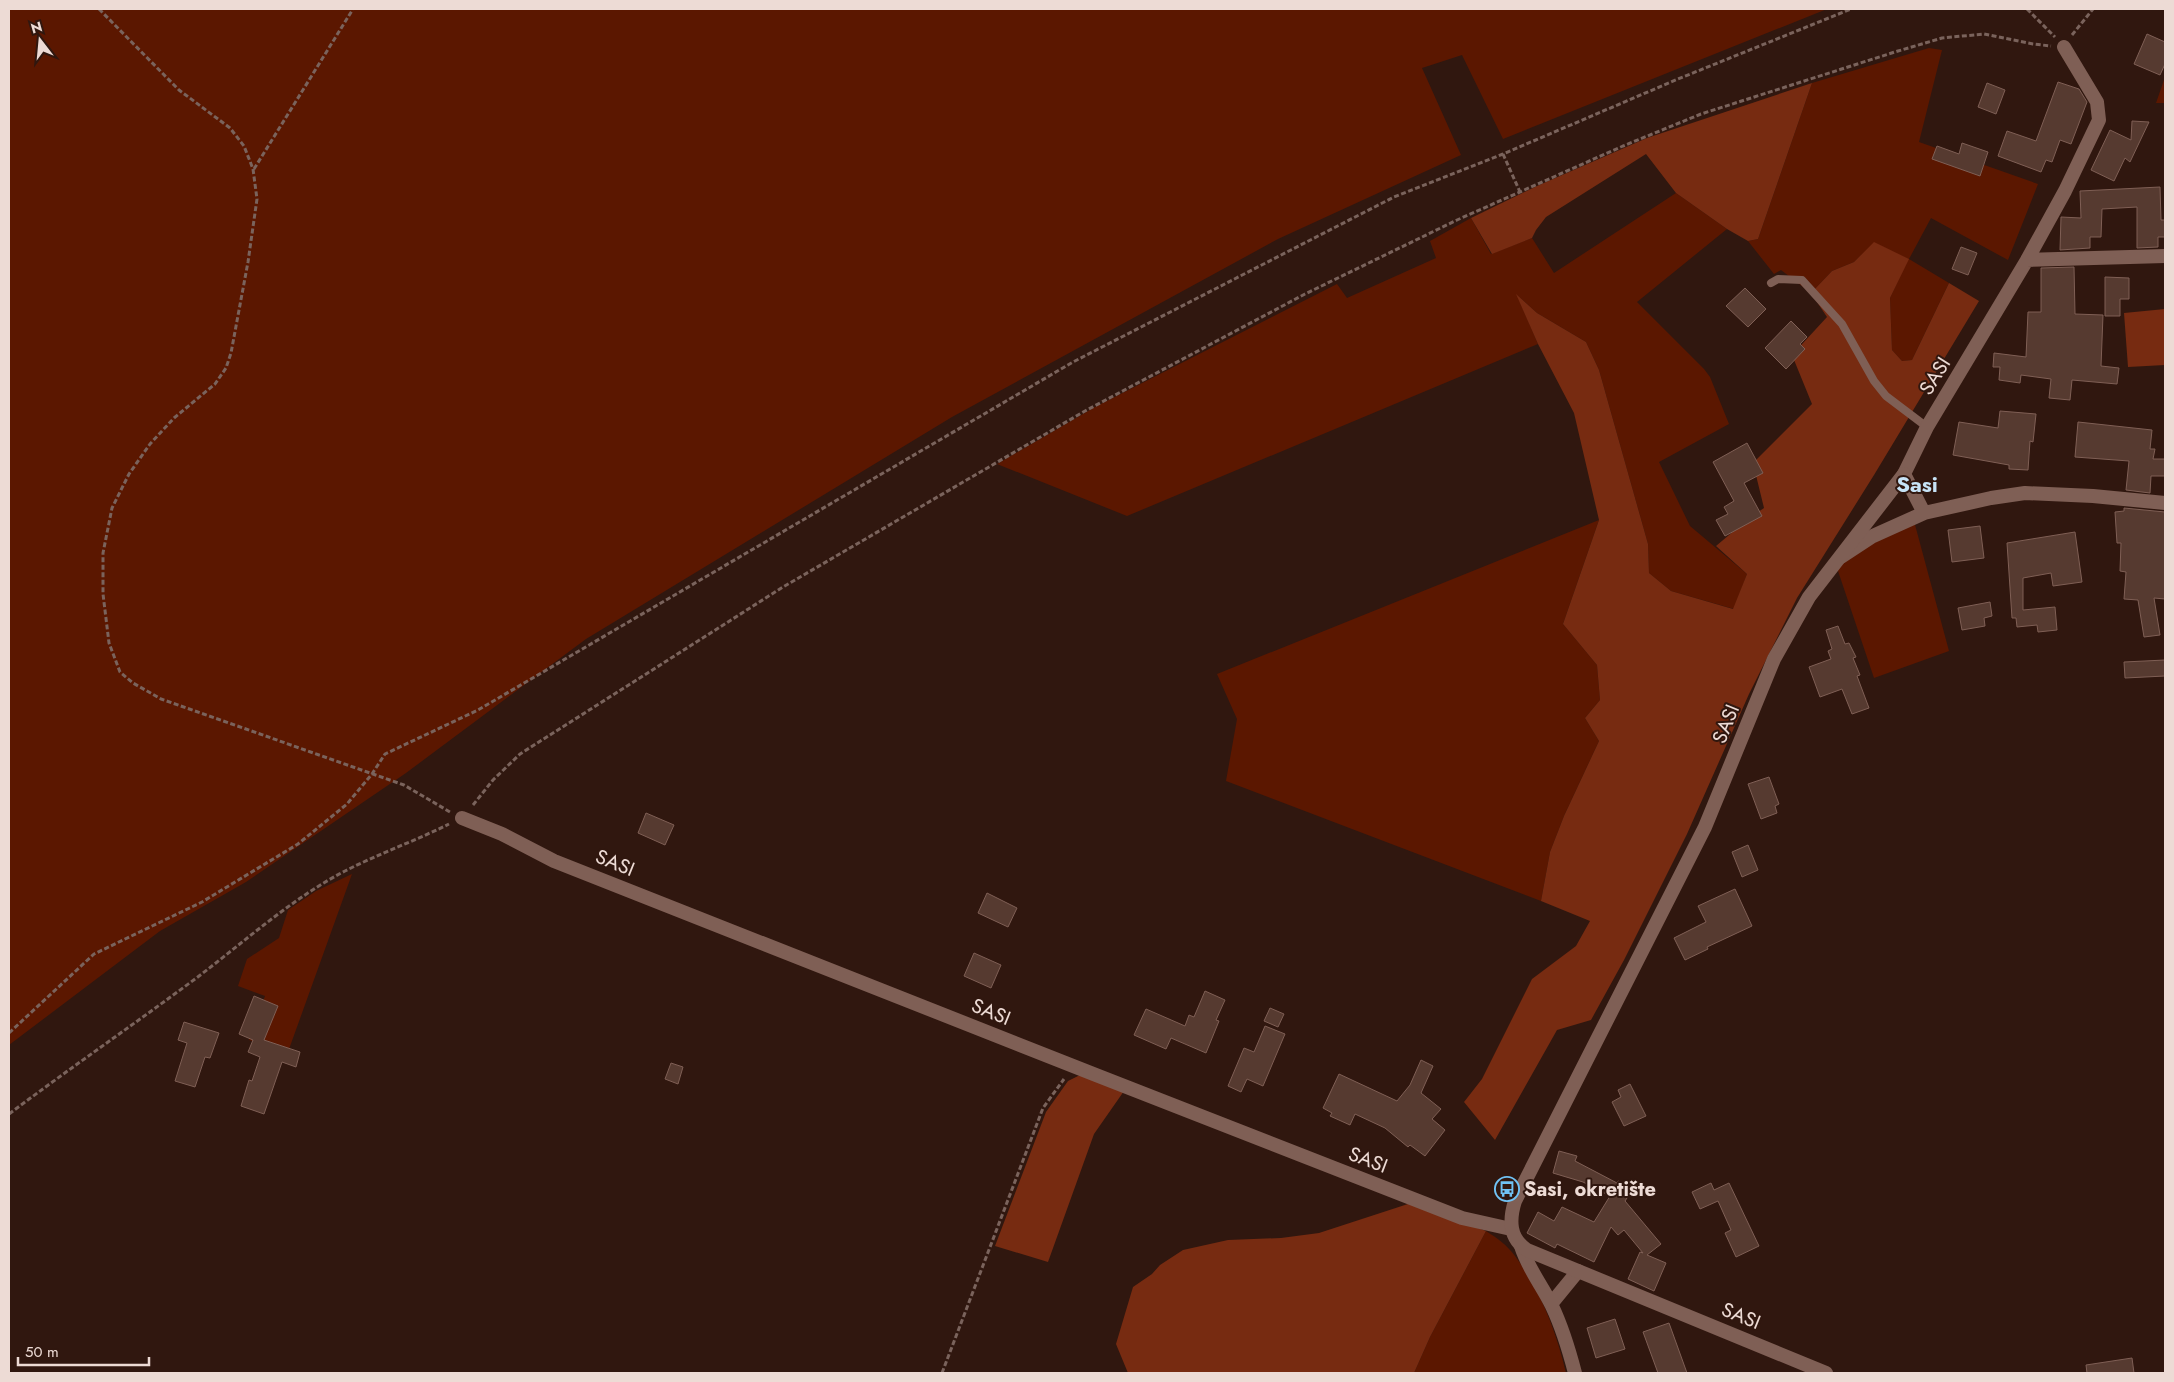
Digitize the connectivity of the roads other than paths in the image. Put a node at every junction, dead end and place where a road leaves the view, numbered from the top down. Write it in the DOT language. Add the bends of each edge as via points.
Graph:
graph roads {
  1 [pos="2064,46"];
  2 [pos="2165,256"];
  3 [pos="2026,260"];
  4 [pos="1771,282"];
  5 [pos="1927,427"];
  6 [pos="1904,474"];
  7 [pos="2165,503"];
  8 [pos="1924,513"];
  9 [pos="1836,561"];
  10 [pos="462,818"];
  11 [pos="1511,1229"];
  12 [pos="1522,1246"];
  13 [pos="1578,1271"];
  14 [pos="1551,1304"];
  15 [pos="1575,1373"];
  16 [pos="1826,1373"];
  1 -- 3 [label="street, SASI" via="2097,102 2099,120"];
  2 -- 3 [label="street"];
  3 -- 5 [label="street, SASI"];
  4 -- 5 [label="lane" via="1778,279 1802,280 1842,324 1886,396"];
  5 -- 6 [label="street, SASI"];
  6 -- 8 [label="street"];
  6 -- 9 [label="street, SASI"];
  7 -- 8 [label="street" via="2025,493"];
  8 -- 9 [label="street" via="1873,536"];
  9 -- 11 [label="street, SASI" via="1809,597 1774,658 1705,827 1515,1201"];
  10 -- 11 [label="street, SASI" via="563,864 1077,1068 1462,1218"];
  11 -- 12 [label="street"];
  12 -- 13 [label="street, SASI"];
  12 -- 14 [label="street" via="1526,1263"];
  13 -- 14 [label="street"];
  13 -- 16 [label="street, SASI"];
  14 -- 15 [label="street"];
}
